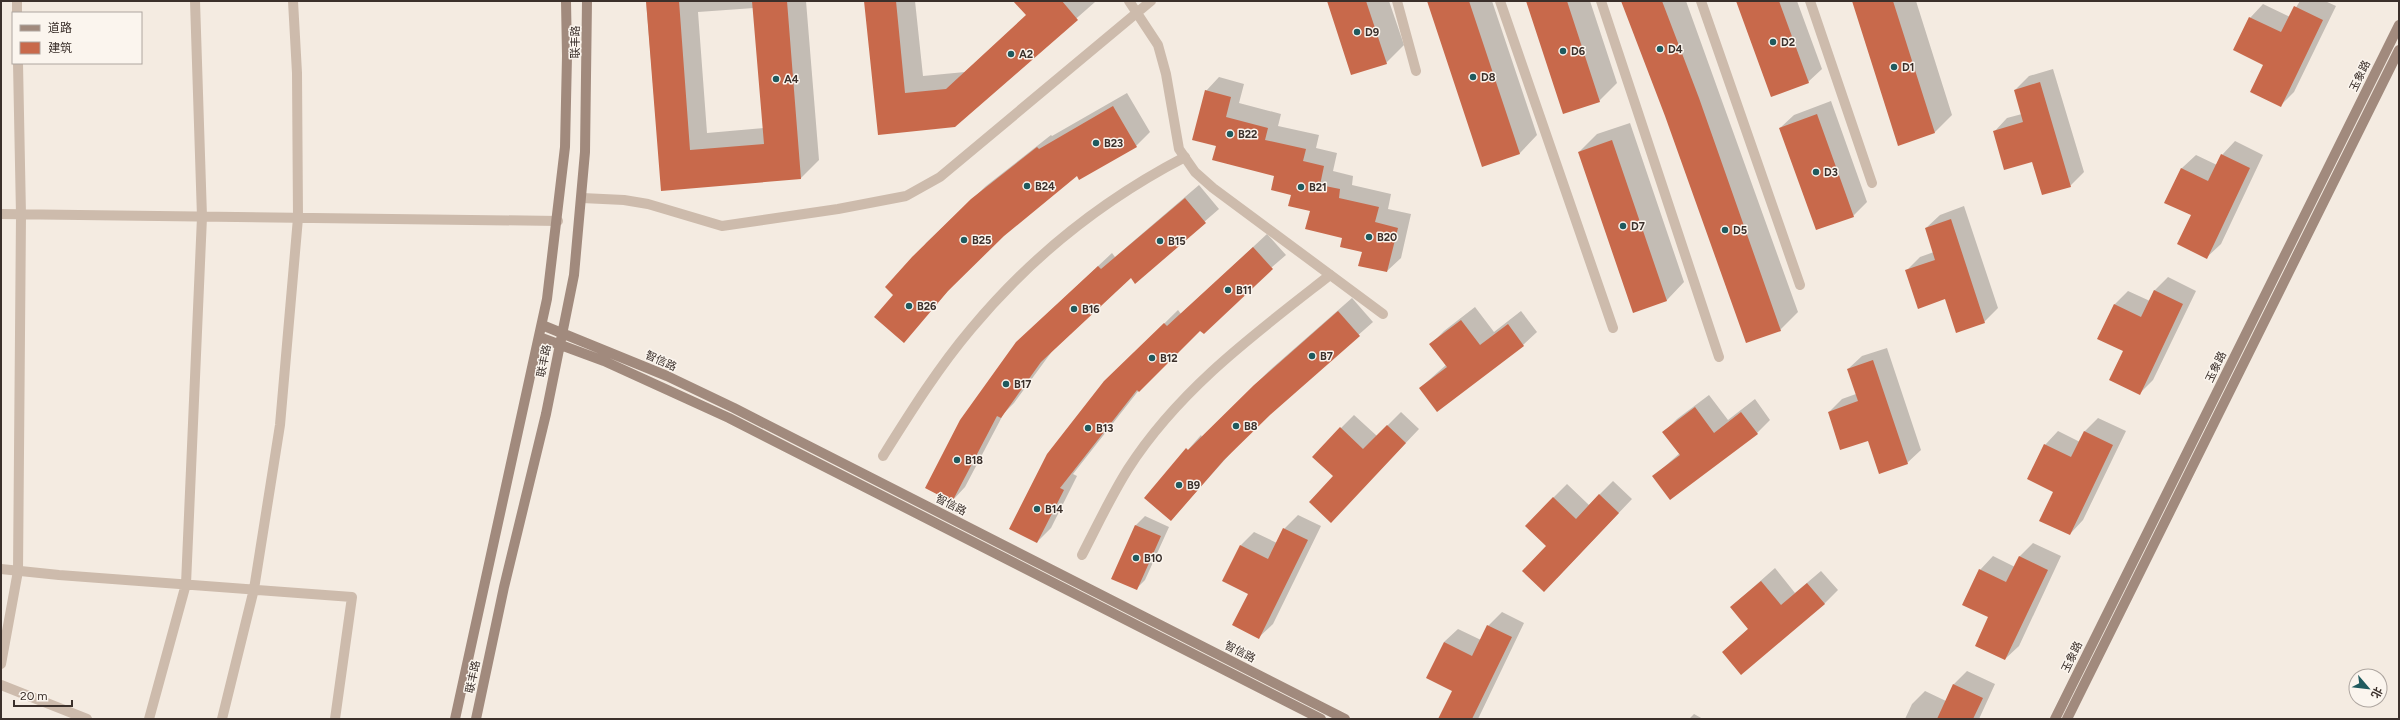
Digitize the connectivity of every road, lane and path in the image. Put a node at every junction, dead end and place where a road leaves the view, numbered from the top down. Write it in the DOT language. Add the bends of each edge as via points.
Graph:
graph roads {
  1 [pos="17,1"];
  2 [pos="194,1"];
  3 [pos="293,1"];
  4 [pos="566,1"];
  5 [pos="587,1"];
  6 [pos="1129,1"];
  7 [pos="1151,1"];
  8 [pos="1397,1"];
  9 [pos="1500,1"];
  10 [pos="1601,1"];
  11 [pos="1701,1"];
  12 [pos="1810,1"];
  13 [pos="17,12"];
  14 [pos="1138,12"];
  15 [pos="2399,25"];
  16 [pos="2399,50"];
  17 [pos="18,64"];
  18 [pos="1416,71"];
  19 [pos="1185,158"];
  20 [pos="1872,183"];
  21 [pos="582,198"];
  22 [pos="1,214"];
  23 [pos="21,214"];
  24 [pos="202,217"];
  25 [pos="298,218"];
  26 [pos="558,222"];
  27 [pos="1330,274"];
  28 [pos="1800,285"];
  29 [pos="1383,314"];
  30 [pos="542,325"];
  31 [pos="1613,328"];
  32 [pos="562,333"];
  33 [pos="539,337"];
  34 [pos="560,345"];
  35 [pos="1719,357"];
  36 [pos="883,456"];
  37 [pos="1082,555"];
  38 [pos="1,569"];
  39 [pos="18,571"];
  40 [pos="186,584"];
  41 [pos="254,589"];
  42 [pos="1,664"];
  43 [pos="1,685"];
  44 [pos="87,719"];
  45 [pos="149,719"];
  46 [pos="222,719"];
  47 [pos="335,719"];
  48 [pos="455,719"];
  49 [pos="476,719"];
  50 [pos="1321,719"];
  51 [pos="1345,719"];
  52 [pos="2055,719"];
  53 [pos="2067,719"];
  1 -- 13 [label="street"];
  2 -- 24 [label="street"];
  3 -- 25 [label="street" via="297,73"];
  4 -- 26 [label="street, 联丰路" via="568,56 565,147"];
  5 -- 21 [label="street, 联丰路" via="587,102"];
  6 -- 14 [label="street"];
  7 -- 14 [label="street"];
  8 -- 18 [label="street"];
  9 -- 31 [label="street"];
  10 -- 35 [label="street"];
  11 -- 28 [label="street"];
  12 -- 20 [label="street"];
  14 -- 19 [label="street" via="1158,45 1166,74 1179,149"];
  14 -- 21 [label="street" via="940,177 906,196 722,226 648,204"];
  15 -- 52 [label="street, 玉象路"];
  16 -- 53 [label="street, 玉象路"];
  17 -- 23 [label="street"];
  19 -- 27 [label="street" via="1195,172 1213,188"];
  19 -- 36 [label="street" via="1146,177 1087,218 1023,273 971,329 921,395"];
  21 -- 32 [label="street, 联丰路" via="574,275"];
  22 -- 23 [label="street"];
  23 -- 24 [label="street"];
  23 -- 39 [label="street"];
  24 -- 25 [label="street"];
  24 -- 40 [label="street"];
  25 -- 26 [label="street"];
  25 -- 41 [label="street" via="280,425"];
  26 -- 30 [label="street, 联丰路"];
  27 -- 29 [label="street"];
  27 -- 37 [label="street" via="1233,352 1176,407 1128,469"];
  30 -- 32 [label="street, 智信路"];
  30 -- 33 [label="street, 联丰路"];
  32 -- 34 [label="street, 联丰路"];
  32 -- 51 [label="street, 智信路" via="666,376 734,408"];
  33 -- 34 [label="street, 智信路"];
  33 -- 48 [label="street, 联丰路"];
  34 -- 49 [label="street, 联丰路"];
  34 -- 50 [label="street, 智信路" via="661,386 729,418"];
  38 -- 39 [label="street"];
  39 -- 40 [label="street"];
  39 -- 42 [label="street"];
  40 -- 41 [label="street"];
  40 -- 45 [label="street"];
  41 -- 46 [label="street"];
  41 -- 47 [label="street" via="352,597"];
  43 -- 44 [label="street"];
}
